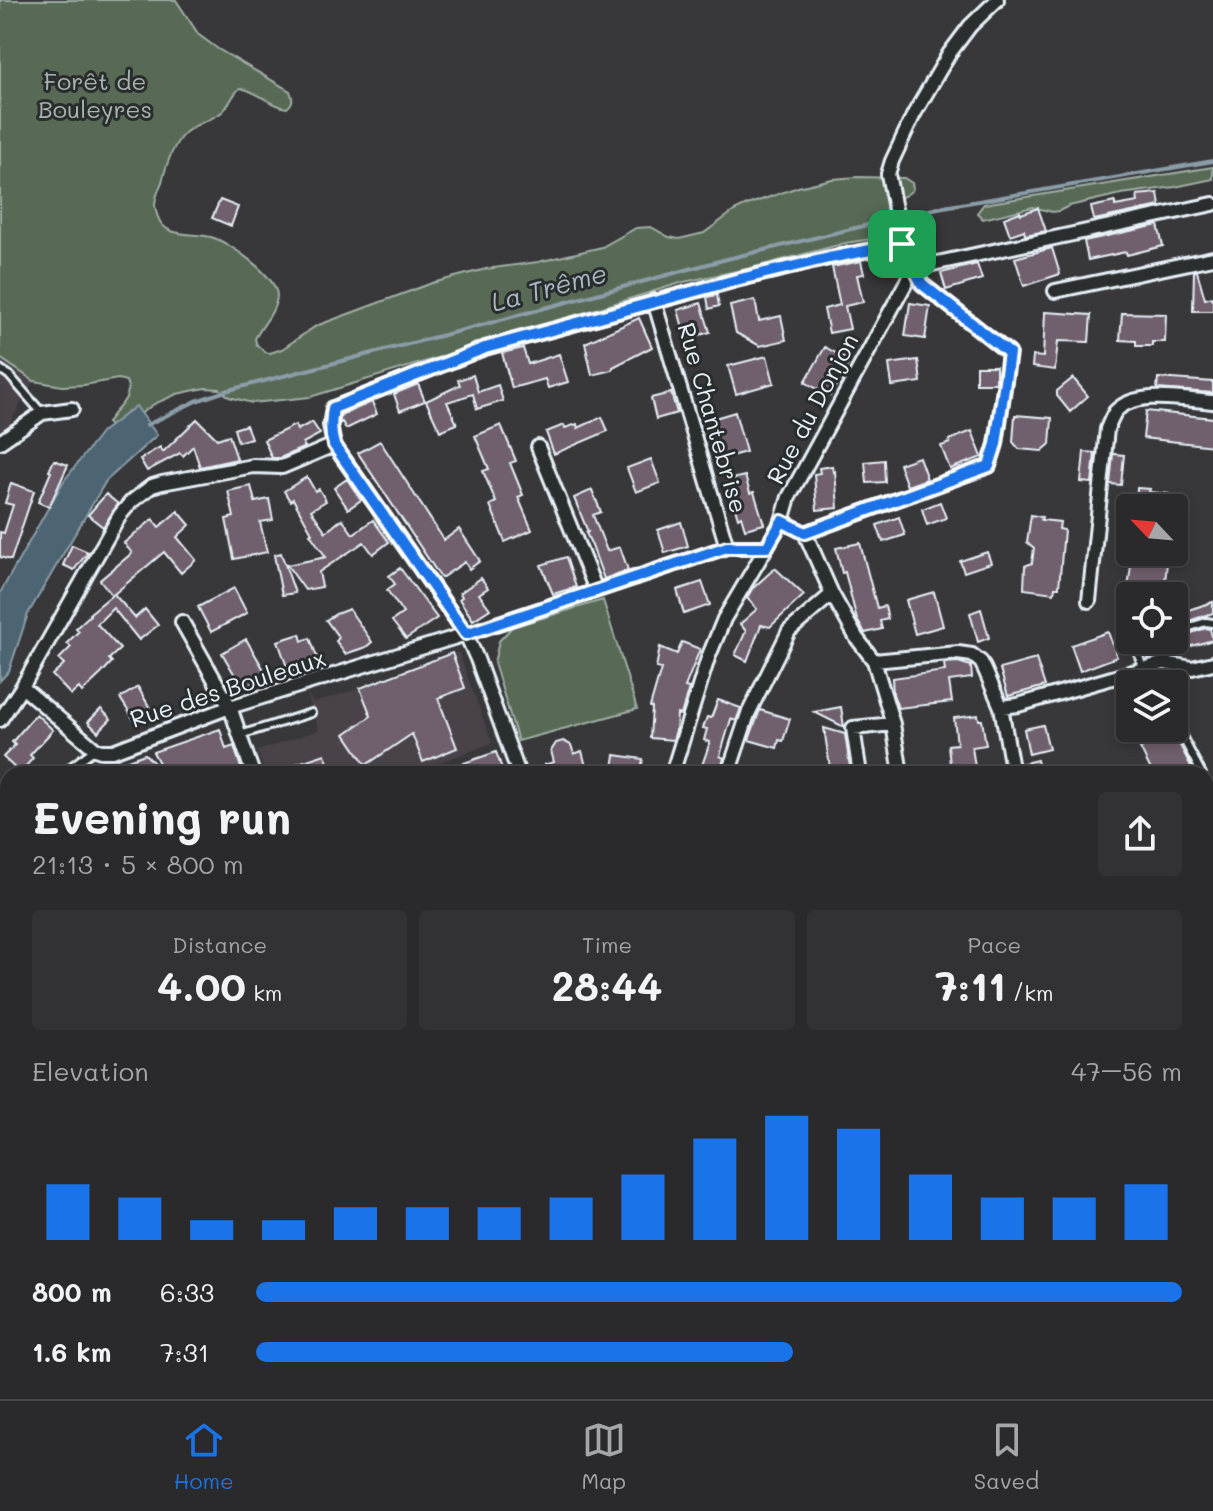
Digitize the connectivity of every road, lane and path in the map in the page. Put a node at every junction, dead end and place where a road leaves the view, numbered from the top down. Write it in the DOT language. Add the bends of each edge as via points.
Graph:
graph roads {
  1 [pos="997,0"];
  2 [pos="1213,204"];
  3 [pos="901,238"];
  4 [pos="1213,258"];
  5 [pos="914,268"];
  6 [pos="1055,291"];
  7 [pos="654,301"];
  8 [pos="0,369"];
  9 [pos="1213,402"];
  10 [pos="72,409"];
  11 [pos="42,413"];
  12 [pos="0,442"];
  13 [pos="334,445"];
  14 [pos="538,447"];
  15 [pos="782,521"];
  16 [pos="805,533"];
  17 [pos="727,547"];
  18 [pos="767,547"];
  19 [pos="596,590"];
  20 [pos="832,594"];
  21 [pos="1089,601"];
  22 [pos="182,622"];
  23 [pos="1213,623"];
  24 [pos="1188,628"];
  25 [pos="466,634"];
  26 [pos="1138,654"];
  27 [pos="874,661"];
  28 [pos="1213,663"];
  29 [pos="1143,669"];
  30 [pos="22,687"];
  31 [pos="230,707"];
  32 [pos="1001,707"];
  33 [pos="311,713"];
  34 [pos="0,720"];
  35 [pos="893,724"];
  36 [pos="240,735"];
  37 [pos="1185,742"];
  38 [pos="95,749"];
  39 [pos="72,766"];
  40 [pos="250,766"];
  41 [pos="516,766"];
  42 [pos="674,766"];
  43 [pos="731,766"];
  44 [pos="859,766"];
  45 [pos="900,766"];
  46 [pos="1012,766"];
  47 [pos="1198,766"];
  1 -- 3 [label="street" via="964,34 936,75 892,161 888,174"];
  2 -- 5 [label="street"];
  3 -- 5 [label="street"];
  3 -- 7 [label="street"];
  4 -- 6 [label="street"];
  5 -- 15 [label="street, Rue du Donjon" via="789,497"];
  5 -- 16 [label="street" via="922,284 1009,353 989,466"];
  7 -- 13 [label="street" via="485,348 333,408"];
  7 -- 17 [label="street, Rue Chantebrise"];
  8 -- 11 [label="lane"];
  9 -- 21 [label="street" via="1146,398 1128,402 1114,413 1107,429"];
  10 -- 11 [label="street"];
  11 -- 12 [label="street"];
  13 -- 25 [label="street"];
  13 -- 30 [label="street" via="282,467 253,466 162,483 131,502"];
  14 -- 19 [label="street"];
  15 -- 16 [label="street"];
  15 -- 18 [label="street, Rue du Donjon"];
  16 -- 20 [label="street"];
  17 -- 18 [label="street, Rue des Bouleaux"];
  17 -- 19 [label="street, Rue des Bouleaux"];
  18 -- 42 [label="street, Rue du Donjon" via="724,619"];
  19 -- 25 [label="street, Rue des Bouleaux"];
  20 -- 27 [label="street"];
  20 -- 43 [label="street" via="789,631 748,714"];
  22 -- 31 [label="street"];
  23 -- 24 [label="lane"];
  25 -- 31 [label="street, Rue des Bouleaux"];
  25 -- 41 [label="street"];
  26 -- 29 [label="lane"];
  27 -- 32 [label="street" via="972,655 981,662"];
  27 -- 35 [label="street"];
  28 -- 29 [label="street" via="1192,668 1164,663"];
  29 -- 32 [label="street"];
  30 -- 34 [label="street"];
  30 -- 38 [label="street"];
  31 -- 36 [label="street"];
  31 -- 38 [label="street, Rue des Bouleaux" via="113,751"];
  32 -- 46 [label="street"];
  33 -- 36 [label="lane"];
  35 -- 44 [label="street" via="853,728"];
  35 -- 45 [label="street"];
  36 -- 40 [label="street"];
  37 -- 47 [label="lane"];
  38 -- 39 [label="lane"];
}
